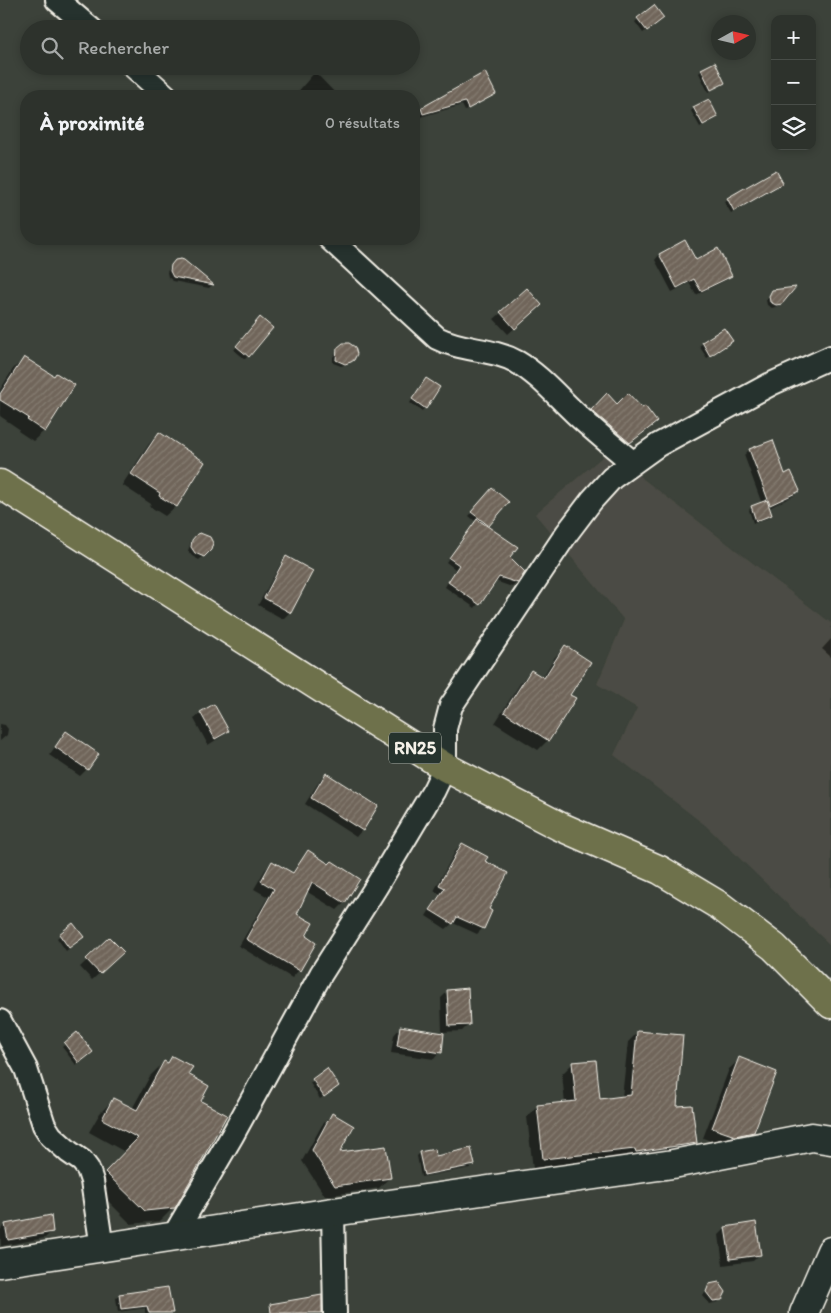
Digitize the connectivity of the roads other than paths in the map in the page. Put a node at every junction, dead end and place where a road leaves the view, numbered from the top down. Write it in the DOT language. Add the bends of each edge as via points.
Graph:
graph roads {
  1 [pos="57,0"];
  2 [pos="80,20"];
  3 [pos="143,75"];
  4 [pos="159,90"];
  5 [pos="336,245"];
  6 [pos="831,357"];
  7 [pos="633,463"];
  8 [pos="0,484"];
  9 [pos="445,767"];
  10 [pos="831,1004"];
  11 [pos="0,1021"];
  12 [pos="831,1140"];
  13 [pos="333,1212"];
  14 [pos="173,1236"];
  15 [pos="102,1248"];
  16 [pos="831,1251"];
  17 [pos="0,1263"];
  18 [pos="335,1313"];
  19 [pos="804,1313"];
  1 -- 2 [label="street"];
  3 -- 4 [label="street"];
  5 -- 7 [label="street" via="437,338 516,362"];
  6 -- 7 [label="street" via="771,384 658,445"];
  7 -- 9 [label="street" via="612,478 592,500 451,706 445,729"];
  8 -- 9 [label="main road, RN25"];
  9 -- 10 [label="main road, RN25" via="559,826 660,870 720,906 774,947"];
  9 -- 14 [label="street" via="420,815 321,974"];
  11 -- 15 [label="street" via="26,1069 44,1125 51,1136 88,1169"];
  12 -- 13 [label="street" via="812,1137 673,1164"];
  13 -- 14 [label="street"];
  13 -- 18 [label="street"];
  14 -- 15 [label="street"];
  15 -- 17 [label="street"];
  16 -- 19 [label="street"];
}
